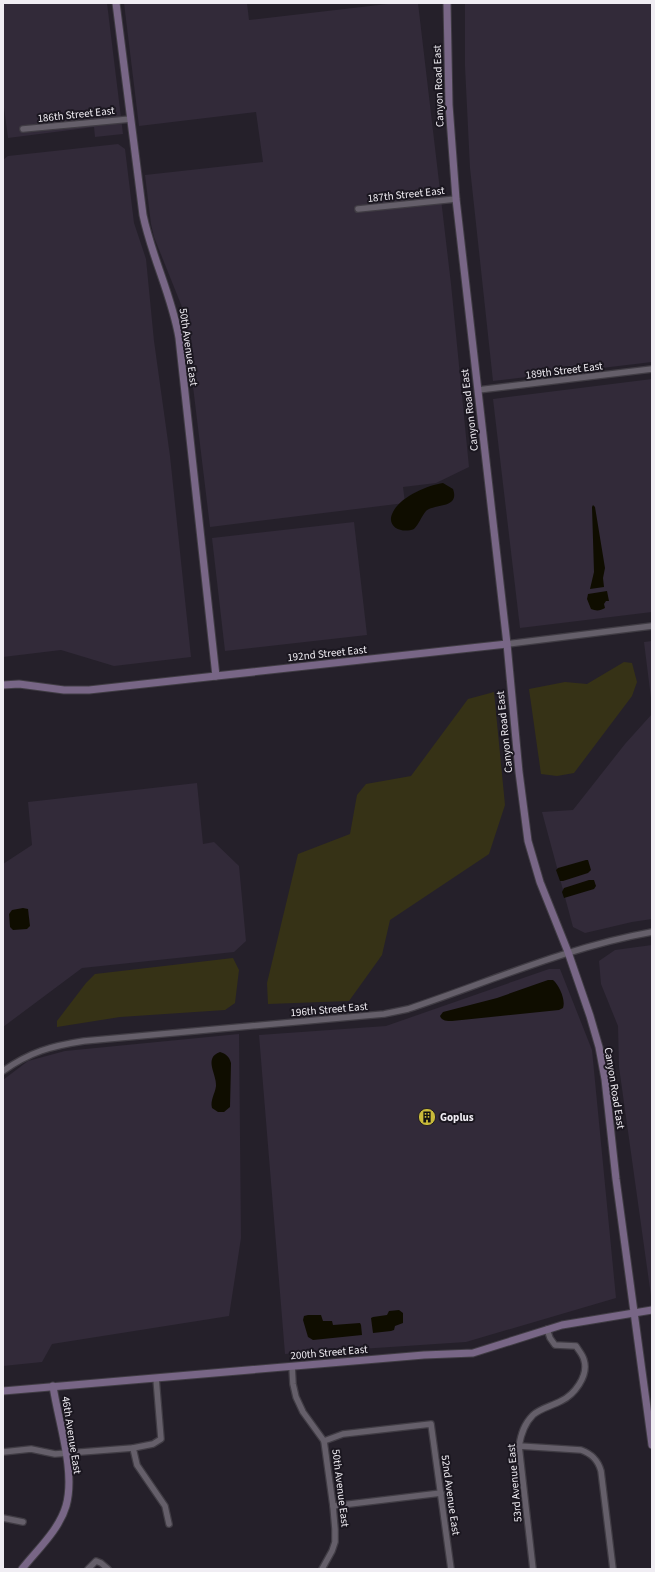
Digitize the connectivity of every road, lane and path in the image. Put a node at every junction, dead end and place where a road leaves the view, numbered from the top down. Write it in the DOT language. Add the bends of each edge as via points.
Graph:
graph roads {
  1 [pos="116,3"];
  2 [pos="447,3"];
  3 [pos="131,119"];
  4 [pos="23,129"];
  5 [pos="456,199"];
  6 [pos="358,209"];
  7 [pos="652,369"];
  8 [pos="478,390"];
  9 [pos="652,626"];
  10 [pos="507,644"];
  11 [pos="216,676"];
  12 [pos="3,685"];
  13 [pos="652,932"];
  14 [pos="568,952"];
  15 [pos="3,1071"];
  16 [pos="652,1310"];
  17 [pos="634,1313"];
  18 [pos="547,1330"];
  19 [pos="292,1366"];
  20 [pos="156,1378"];
  21 [pos="53,1386"];
  22 [pos="3,1391"];
  23 [pos="324,1441"];
  24 [pos="652,1445"];
  25 [pos="519,1446"];
  26 [pos="133,1448"];
  27 [pos="3,1452"];
  28 [pos="66,1453"];
  29 [pos="441,1493"];
  30 [pos="333,1506"];
  31 [pos="3,1518"];
  32 [pos="23,1522"];
  33 [pos="169,1524"];
  34 [pos="22,1569"];
  35 [pos="88,1569"];
  36 [pos="108,1569"];
  37 [pos="322,1569"];
  38 [pos="451,1569"];
  39 [pos="533,1569"];
  40 [pos="613,1569"];
  1 -- 3 [label="street, 50th Avenue East"];
  2 -- 5 [label="street, Canyon Road East" via="449,105"];
  3 -- 4 [label="street, 186th Street East"];
  3 -- 11 [label="street, 50th Avenue East" via="146,229 172,305 179,338"];
  5 -- 6 [label="street, 187th Street East"];
  5 -- 8 [label="street, Canyon Road East"];
  7 -- 8 [label="street, 189th Street East"];
  8 -- 10 [label="street, Canyon Road East"];
  9 -- 10 [label="street, 192nd Street East"];
  10 -- 11 [label="street, 192nd Street East"];
  10 -- 14 [label="street, Canyon Road East" via="528,841 540,882"];
  11 -- 12 [label="street, 192nd Street East" via="89,690"];
  13 -- 14 [label="street, 196th Street East"];
  14 -- 15 [label="street, 196th Street East" via="402,1011 84,1041 54,1046 31,1054"];
  14 -- 17 [label="street, Canyon Road East" via="590,1016 605,1079"];
  16 -- 17 [label="street, 200th Street East"];
  17 -- 18 [label="street, 200th Street East" via="562,1325"];
  17 -- 24 [label="street, Canyon Road East"];
  18 -- 19 [label="street, 200th Street East" via="473,1353"];
  18 -- 25 [label="street, 53rd Avenue East" via="555,1345 576,1346 584,1360 583,1374 579,1385 572,1393 562,1401 534,1414 522,1432"];
  19 -- 20 [label="street, 200th Street East"];
  19 -- 23 [label="street, 50th Avenue East" via="296,1396 303,1412"];
  20 -- 21 [label="street, 200th Street East"];
  20 -- 26 [label="street" via="161,1439 153,1444"];
  21 -- 22 [label="street, 200th Street East"];
  21 -- 28 [label="street, 46th Avenue East"];
  23 -- 29 [label="street, 52nd Avenue East" via="343,1434 431,1424"];
  23 -- 30 [label="street, 50th Avenue East"];
  25 -- 39 [label="street, 53rd Avenue East"];
  25 -- 40 [label="street" via="581,1450 593,1456 598,1462"];
  26 -- 28 [label="street"];
  26 -- 33 [label="street" via="137,1465 165,1506"];
  27 -- 28 [label="street" via="31,1449 55,1454"];
  28 -- 34 [label="street, 46th Avenue East" via="66,1507 56,1526"];
  29 -- 30 [label="street"];
  29 -- 38 [label="street, 52nd Avenue East"];
  30 -- 37 [label="street, 50th Avenue East" via="335,1542"];
  31 -- 32 [label="street"];
  35 -- 36 [label="street" via="96,1561"];
}
